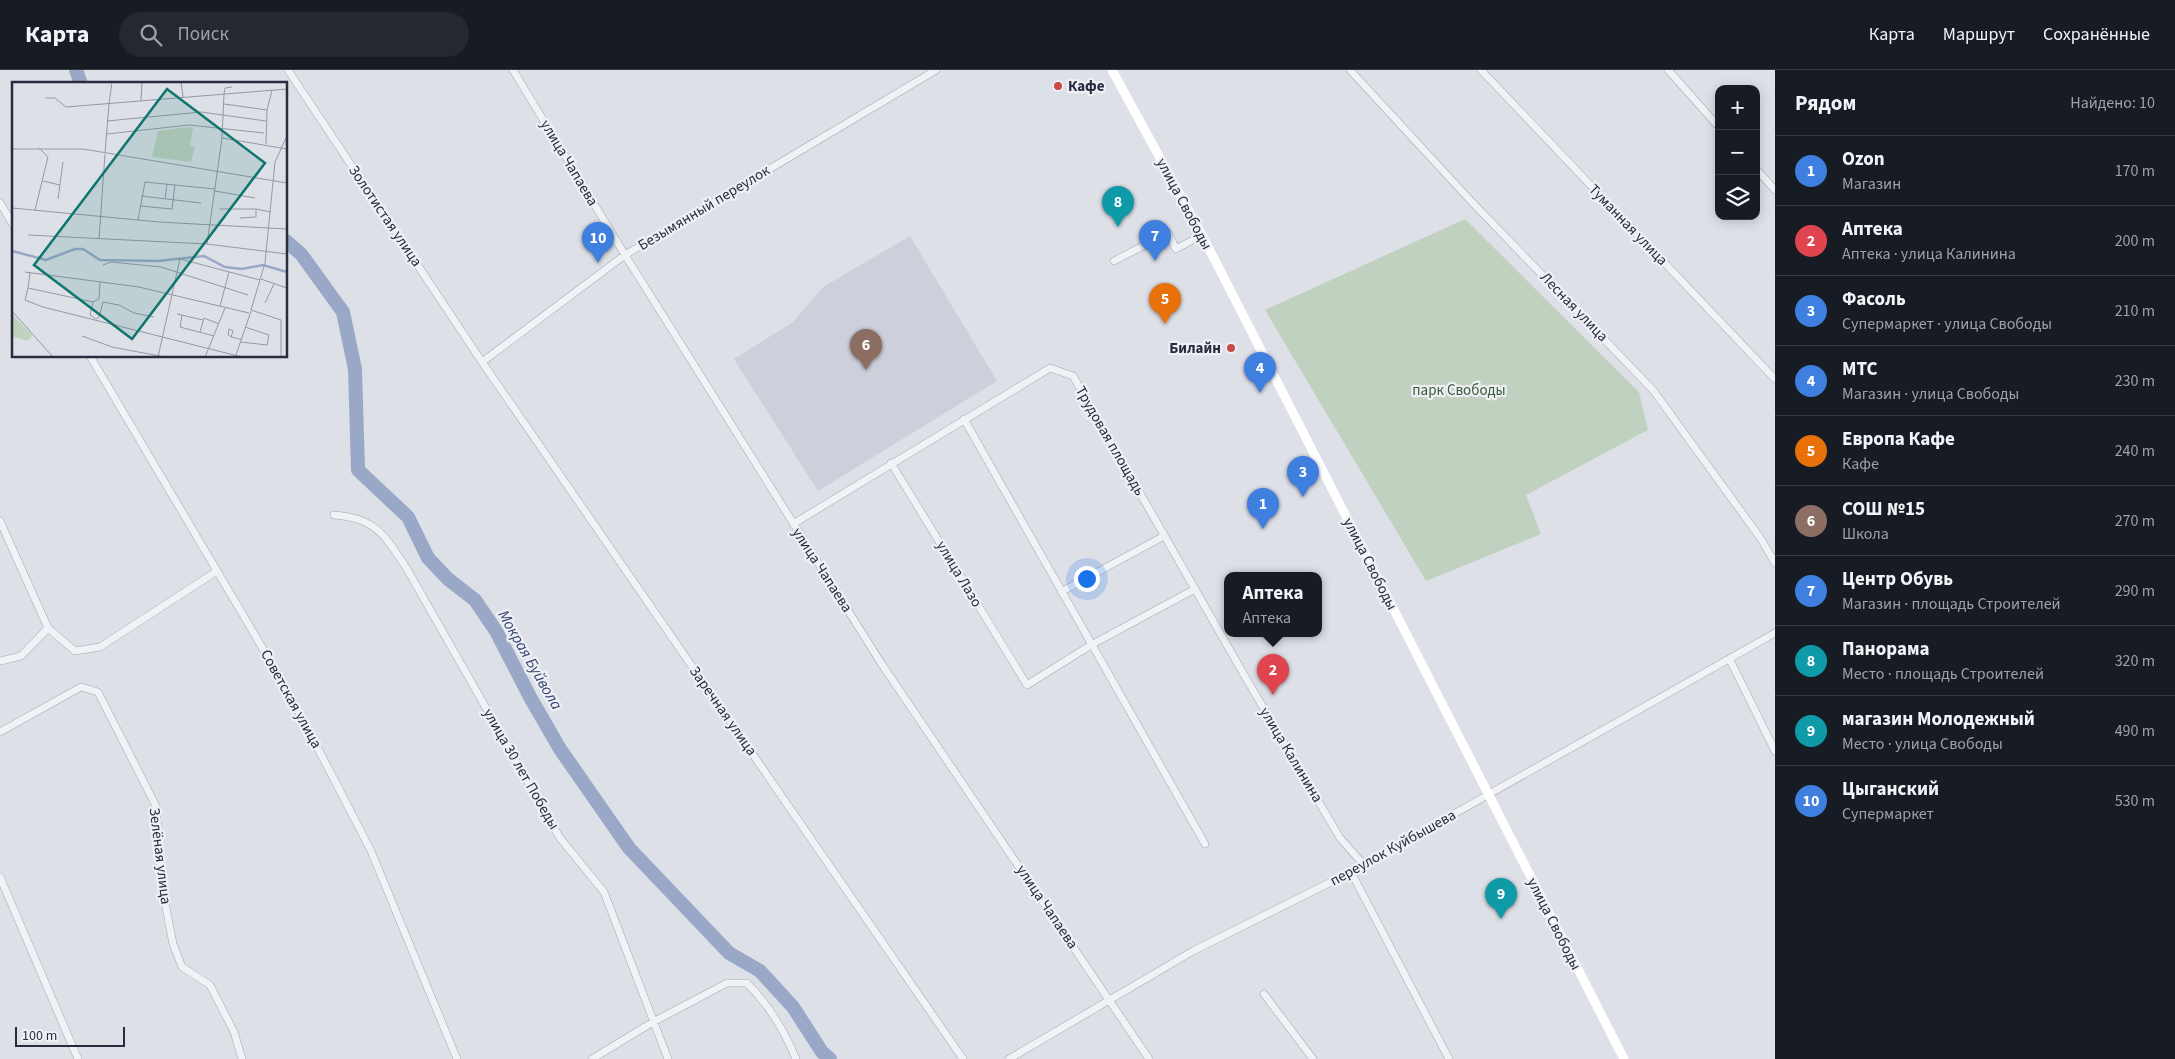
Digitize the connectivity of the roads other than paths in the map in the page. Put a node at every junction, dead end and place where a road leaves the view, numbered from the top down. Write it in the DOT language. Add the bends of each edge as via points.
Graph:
graph roads {
  1 [pos="288,70"];
  2 [pos="513,70"];
  3 [pos="936,70"];
  4 [pos="1112,70"];
  5 [pos="1350,70"];
  6 [pos="1481,70"];
  7 [pos="1668,70"];
  8 [pos="1715,123"];
  9 [pos="1760,173"];
  10 [pos="1775,190"];
  11 [pos="0,203"];
  12 [pos="12,223"];
  13 [pos="1202,234"];
  14 [pos="625,255"];
  15 [pos="1114,261"];
  16 [pos="91,358"];
  17 [pos="482,362"];
  18 [pos="1775,379"];
  19 [pos="964,419"];
  20 [pos="891,463"];
  21 [pos="334,515"];
  22 [pos="0,521"];
  23 [pos="793,524"];
  24 [pos="1164,536"];
  25 [pos="1775,563"];
  26 [pos="218,571"];
  27 [pos="1195,589"];
  28 [pos="1061,592"];
  29 [pos="48,628"];
  30 [pos="1775,633"];
  31 [pos="1091,645"];
  32 [pos="1730,660"];
  33 [pos="0,661"];
  34 [pos="0,732"];
  35 [pos="1775,751"];
  36 [pos="1488,796"];
  37 [pos="1205,844"];
  38 [pos="1364,865"];
  39 [pos="1351,872"];
  40 [pos="0,877"];
  41 [pos="1264,994"];
  42 [pos="1110,1000"];
  43 [pos="654,1022"];
  44 [pos="78,1059"];
  45 [pos="242,1059"];
  46 [pos="457,1059"];
  47 [pos="592,1059"];
  48 [pos="668,1059"];
  49 [pos="796,1059"];
  50 [pos="962,1059"];
  51 [pos="1009,1059"];
  52 [pos="1150,1059"];
  53 [pos="1313,1059"];
  54 [pos="1449,1059"];
  55 [pos="1624,1059"];
  1 -- 17 [label="street, Золотистая улица"];
  2 -- 14 [label="street, улица Чапаева"];
  3 -- 14 [label="street, Безымянный переулок"];
  4 -- 13 [label="main road, улица Свободы"];
  5 -- 25 [label="street, Лесная улица" via="1653,390"];
  6 -- 18 [label="street, Туманная улица"];
  7 -- 8 [label="street"];
  9 -- 10 [label="street"];
  11 -- 12 [label="street"];
  13 -- 15 [label="street" via="1176,249 1168,233"];
  13 -- 36 [label="main road, улица Свободы"];
  14 -- 17 [label="street, Безымянный переулок"];
  14 -- 23 [label="street, улица Чапаева"];
  16 -- 26 [label="street, Советская улица"];
  17 -- 50 [label="street, Заречная улица"];
  19 -- 20 [label="street, Трудовая площадь"];
  19 -- 24 [label="street, Трудовая площадь" via="1050,368 1073,376"];
  19 -- 28 [label="street"];
  20 -- 23 [label="street, Трудовая площадь"];
  20 -- 31 [label="street, улица Лазо" via="1027,685"];
  21 -- 43 [label="street, улица 30 лет Победы" via="353,516 379,530 407,569 560,838 604,892"];
  22 -- 29 [label="street"];
  23 -- 42 [label="street, улица Чапаева" via="881,663"];
  24 -- 27 [label="street, Трудовая площадь"];
  24 -- 28 [label="street"];
  26 -- 29 [label="street" via="100,648 75,651"];
  26 -- 46 [label="street, Советская улица" via="285,686 371,851"];
  27 -- 31 [label="street"];
  27 -- 38 [label="street, улица Калинина" via="1340,838"];
  28 -- 31 [label="street"];
  29 -- 33 [label="street" via="21,656"];
  30 -- 32 [label="street, переулок Куйбышева"];
  31 -- 37 [label="street"];
  32 -- 35 [label="street"];
  32 -- 36 [label="street, переулок Куйбышева"];
  34 -- 45 [label="street, Зелёная улица" via="81,687 98,692 156,806 162,887 173,944 182,967 210,985 234,1032"];
  36 -- 38 [label="street, переулок Куйбышева"];
  36 -- 55 [label="main road, улица Свободы"];
  38 -- 39 [label="street, переулок Куйбышева"];
  39 -- 42 [label="street, переулок Куйбышева" via="1193,951"];
  39 -- 54 [label="street"];
  40 -- 44 [label="street"];
  41 -- 53 [label="street"];
  42 -- 51 [label="street, переулок Куйбышева"];
  42 -- 52 [label="street, улица Чапаева"];
  43 -- 47 [label="street"];
  43 -- 48 [label="street, улица 30 лет Победы"];
  43 -- 49 [label="street" via="727,983 748,983 768,1007"];
}
